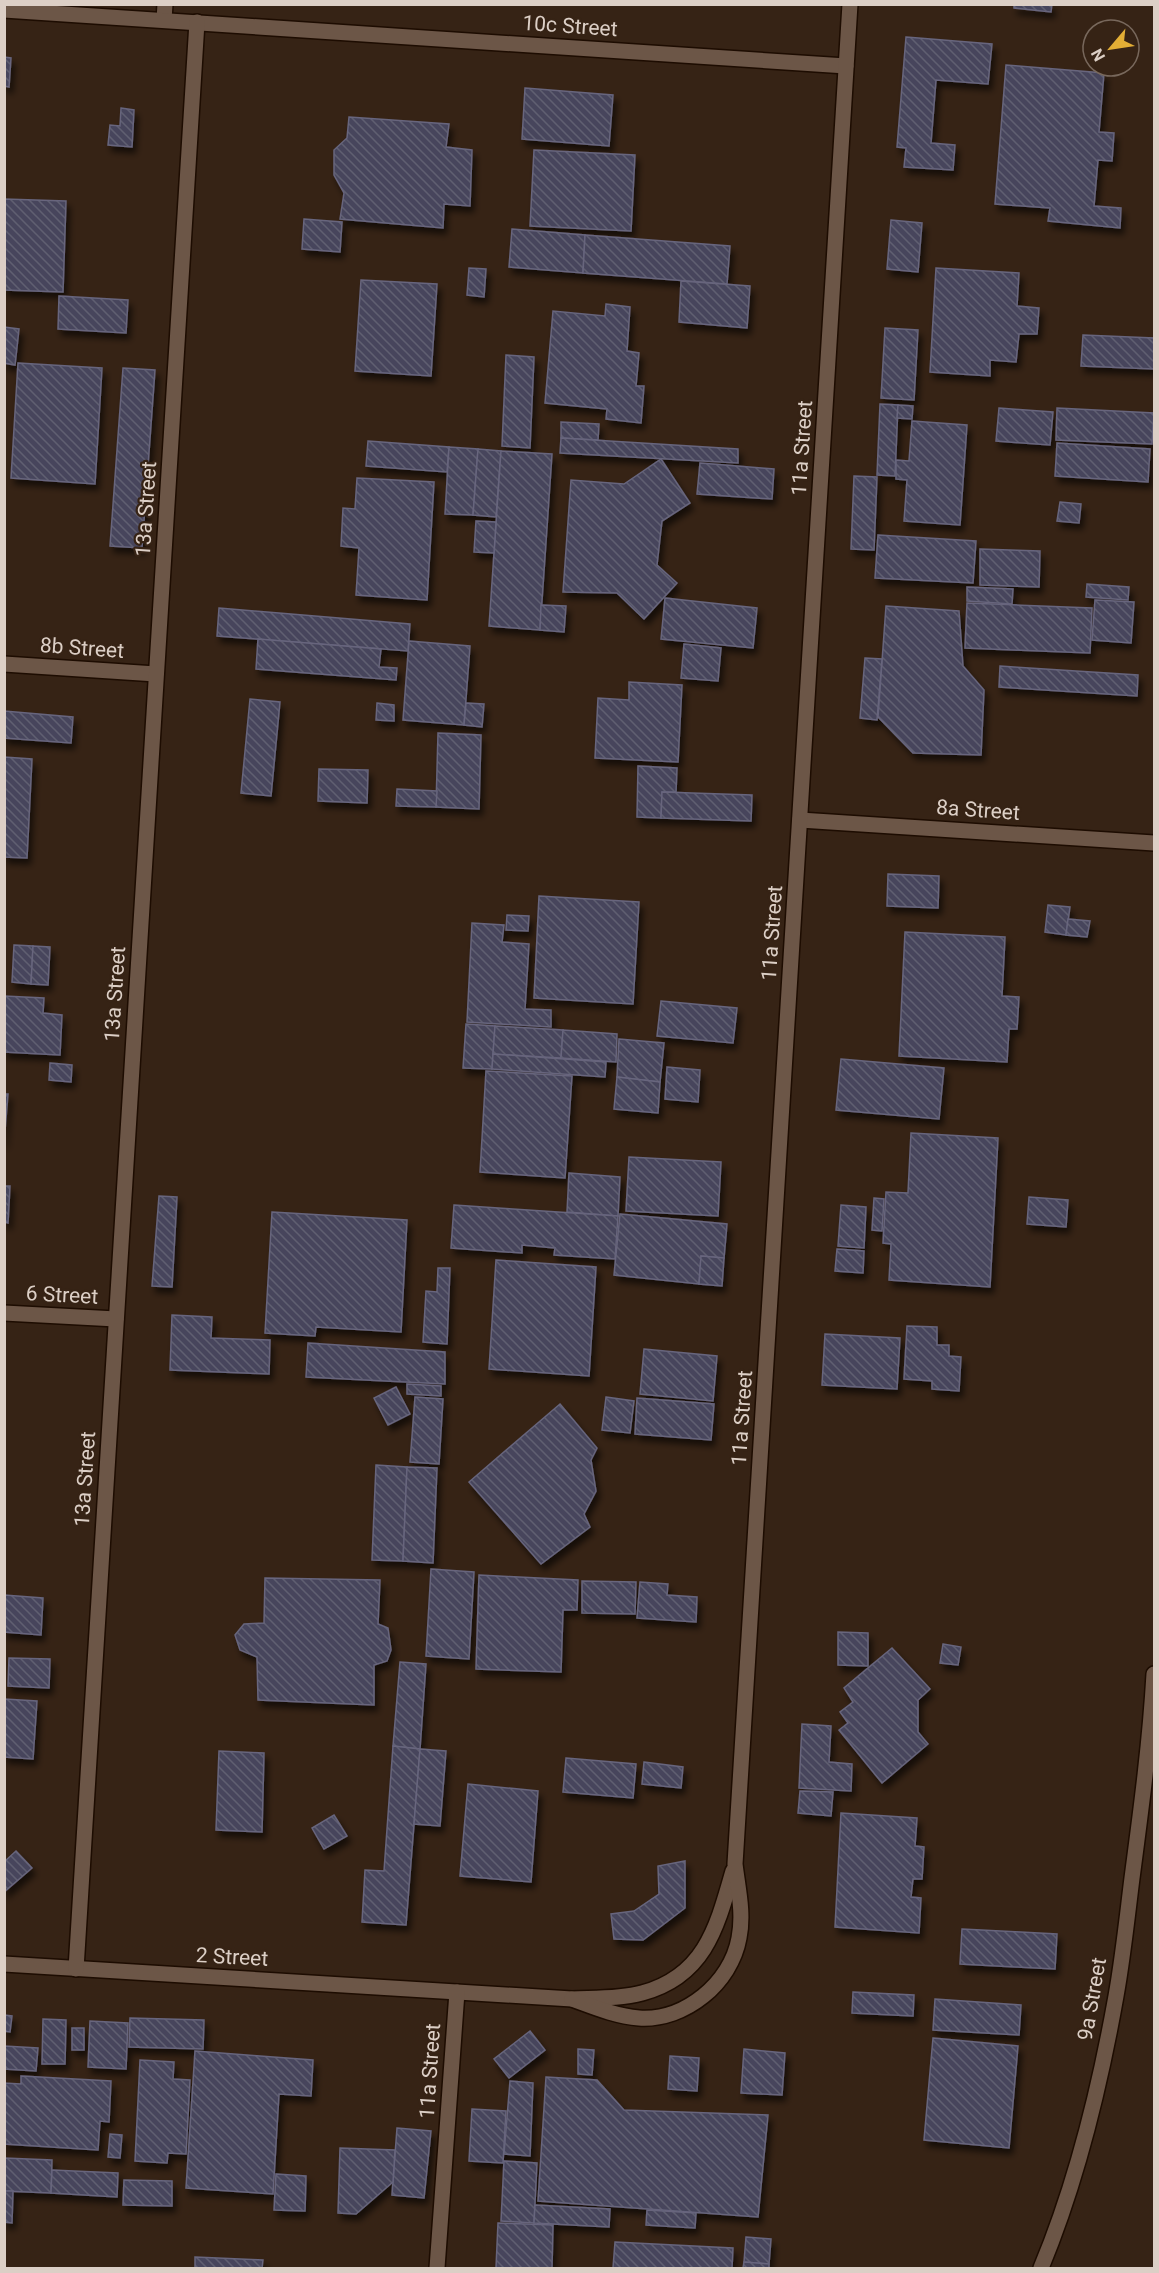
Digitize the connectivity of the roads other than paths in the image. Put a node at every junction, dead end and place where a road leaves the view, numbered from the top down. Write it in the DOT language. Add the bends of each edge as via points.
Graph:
graph roads {
  1 [pos="165,4"];
  2 [pos="850,4"];
  3 [pos="4,10"];
  4 [pos="164,21"];
  5 [pos="197,22"];
  6 [pos="846,66"];
  7 [pos="4,664"];
  8 [pos="156,674"];
  9 [pos="800,820"];
  10 [pos="1155,843"];
  11 [pos="4,1313"];
  12 [pos="116,1319"];
  13 [pos="1155,1674"];
  14 [pos="1153,1734"];
  15 [pos="735,1864"];
  16 [pos="4,1964"];
  17 [pos="76,1969"];
  18 [pos="457,1992"];
  19 [pos="572,1999"];
  20 [pos="437,2268"];
  21 [pos="1041,2268"];
  1 -- 4 [label="street"];
  2 -- 6 [label="street, 11a Street"];
  3 -- 4 [label="street, 10c Street"];
  4 -- 5 [label="street, 10c Street"];
  5 -- 6 [label="street, 10c Street"];
  5 -- 8 [label="street, 13a Street"];
  6 -- 9 [label="street, 11a Street"];
  7 -- 8 [label="street, 8b Street"];
  8 -- 12 [label="street, 13a Street"];
  9 -- 10 [label="street, 8a Street"];
  9 -- 15 [label="street, 11a Street"];
  11 -- 12 [label="street, 6 Street"];
  12 -- 17 [label="street, 13a Street"];
  13 -- 14 [label="street, 9a Street"];
  14 -- 21 [label="street, 9a Street" via="1117,1996 1078,2159 1060,2222"];
  15 -- 19 [label="street, 11a Street" via="715,1930 703,1953 686,1970 641,1994"];
  15 -- 19 [label="street, 11a Street" via="742,1913 739,1939 730,1965 693,2004 668,2014 641,2018 615,2014"];
  16 -- 17 [label="street, 2 Street"];
  17 -- 18 [label="street, 2 Street"];
  18 -- 19 [label="street, 11a Street"];
  18 -- 20 [label="street, 11a Street"];
}
